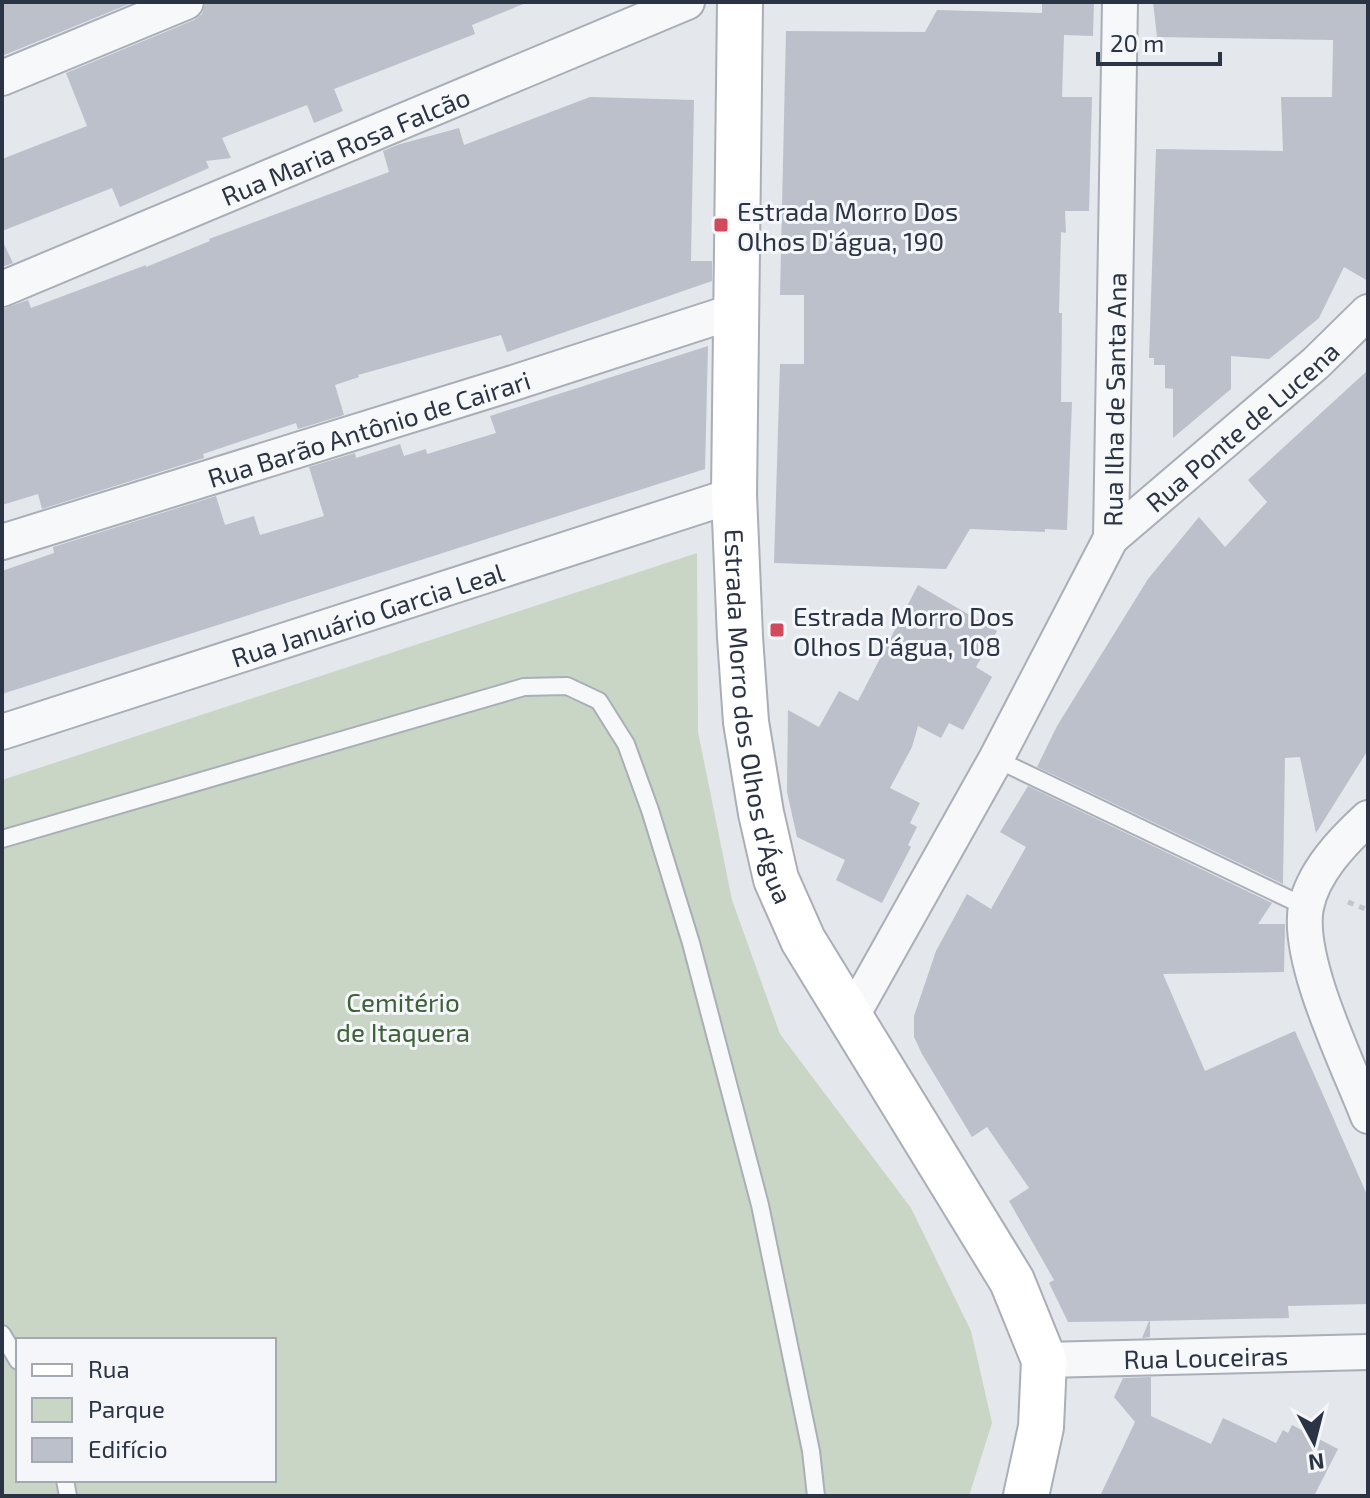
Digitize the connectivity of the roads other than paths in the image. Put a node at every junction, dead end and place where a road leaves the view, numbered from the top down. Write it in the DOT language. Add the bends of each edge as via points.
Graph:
graph roads {
  1 [pos="186,2"];
  2 [pos="687,2"];
  3 [pos="740,2"];
  4 [pos="1120,2"];
  5 [pos="2,78"];
  6 [pos="2,289"];
  7 [pos="735,311"];
  8 [pos="1368,312"];
  9 [pos="734,495"];
  10 [pos="1111,538"];
  11 [pos="2,542"];
  12 [pos="2,732"];
  13 [pos="996,759"];
  14 [pos="1368,818"];
  15 [pos="2,839"];
  16 [pos="1306,907"];
  17 [pos="850,1019"];
  18 [pos="1368,1116"];
  19 [pos="2,1334"];
  20 [pos="1368,1352"];
  21 [pos="16,1358"];
  22 [pos="1044,1360"];
  23 [pos="816,1496"];
  24 [pos="1026,1496"];
  1 -- 5 [label="street"];
  2 -- 6 [label="street, Rua Maria Rosa Falcão"];
  3 -- 7 [label="main road, Estrada Morro dos Olhos d'Água"];
  4 -- 10 [label="street, Rua Ilha de Santa Ana"];
  7 -- 9 [label="main road, Estrada Morro dos Olhos d'Água"];
  7 -- 11 [label="street, Rua Barão Antônio de Cairari"];
  8 -- 10 [label="street, Rua Ponte de Lucena"];
  9 -- 12 [label="street, Rua Januário Garcia Leal"];
  9 -- 17 [label="main road, Estrada Morro dos Olhos d'Água" via="746,722 761,813 776,879 797,928"];
  10 -- 13 [label="street, Rua Ilha de Santa Ana"];
  13 -- 16 [label="lane"];
  13 -- 17 [label="street, Rua Ilha de Santa Ana"];
  14 -- 16 [label="street" via="1324,868"];
  15 -- 23 [label="lane" via="524,687 567,686 599,701 626,744 691,943 760,1205"];
  16 -- 18 [label="street" via="1310,963"];
  17 -- 22 [label="main road, Estrada Morro dos Olhos d'Água" via="1012,1281"];
  19 -- 21 [label="lane"];
  20 -- 22 [label="street, Rua Louceiras"];
  22 -- 24 [label="main road" via="1041,1427"];
}
